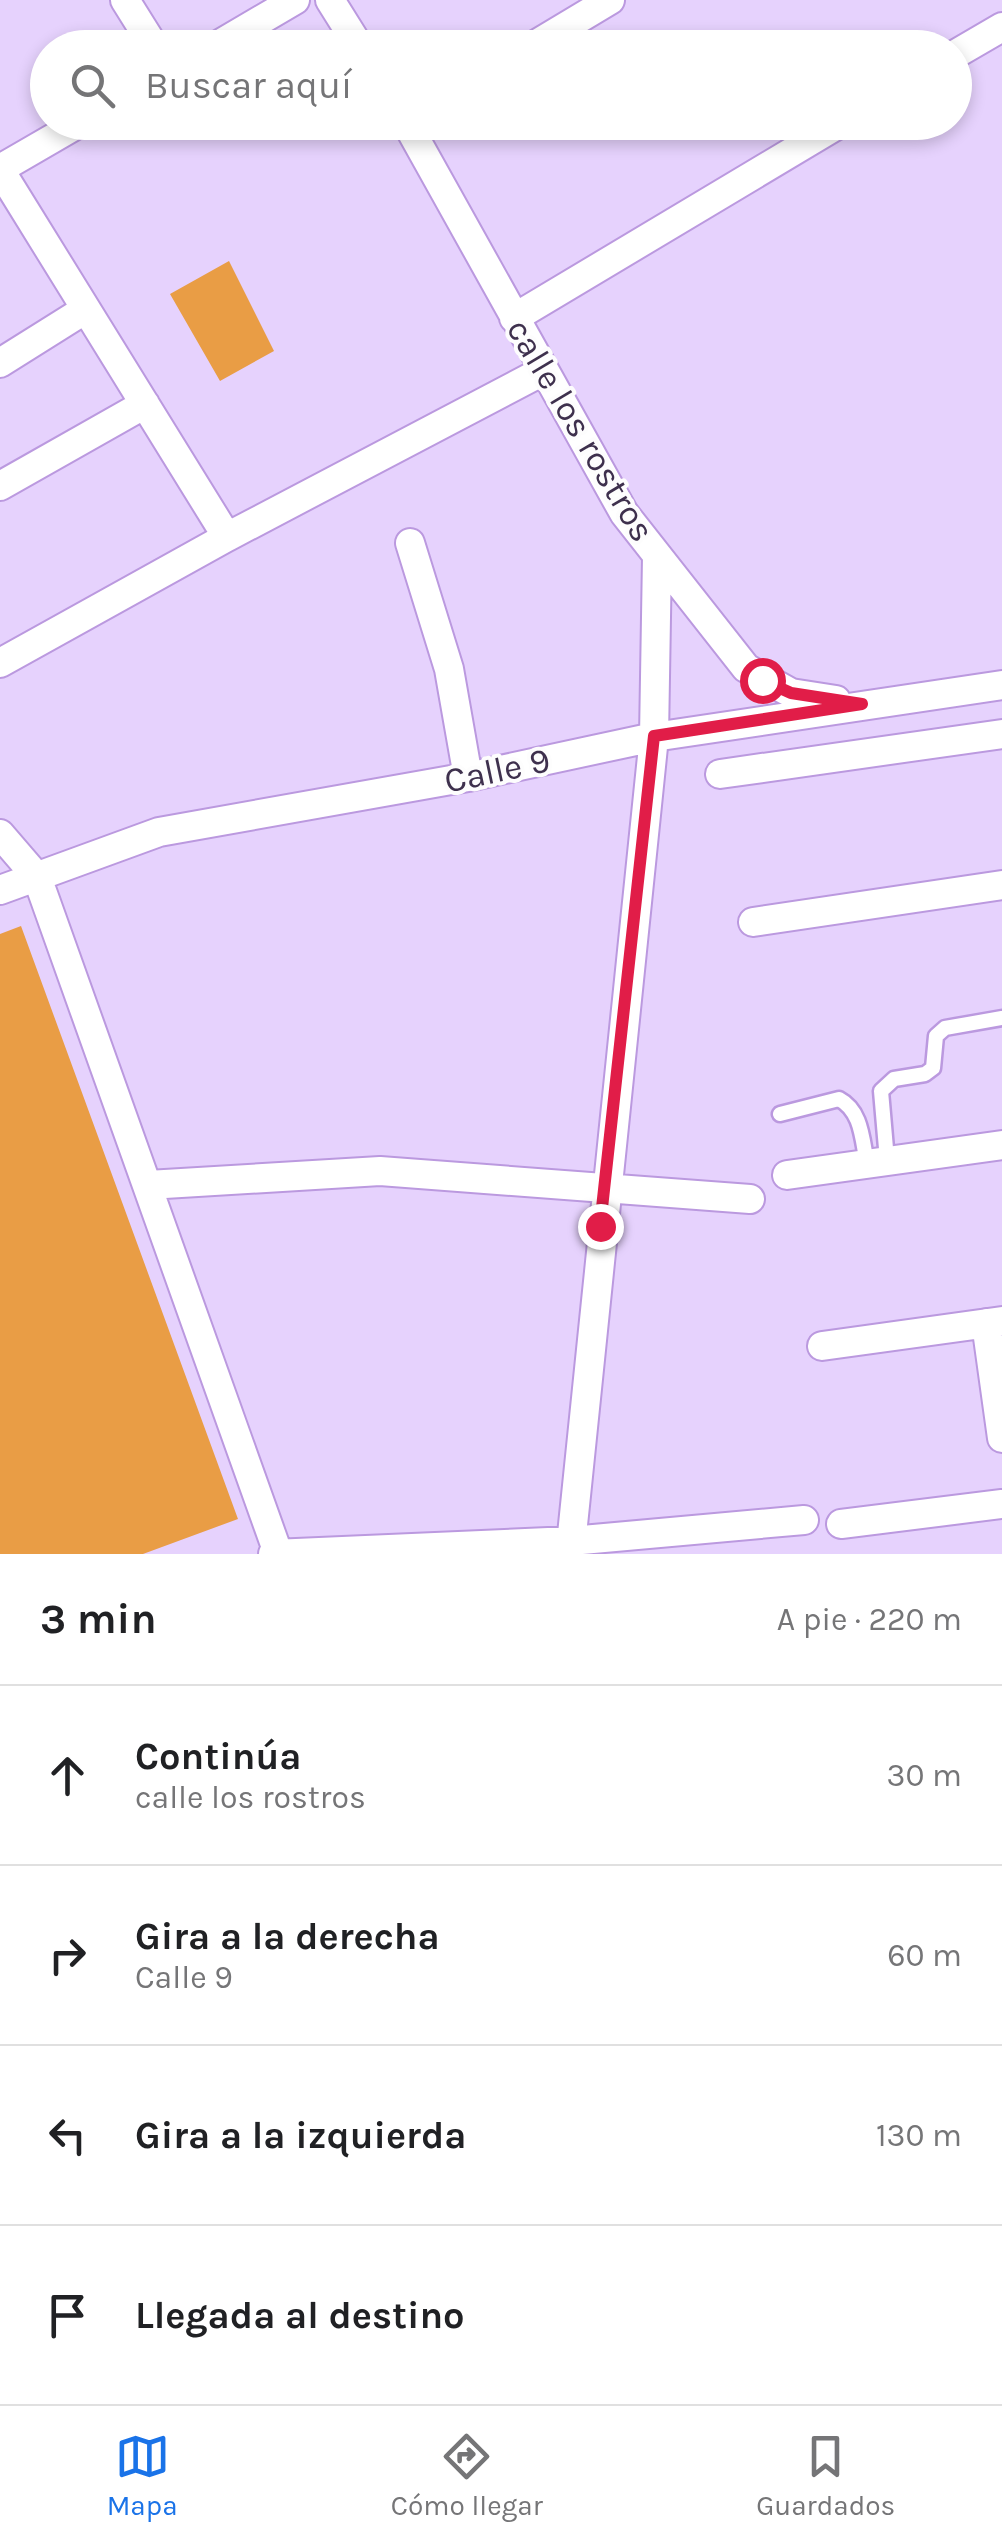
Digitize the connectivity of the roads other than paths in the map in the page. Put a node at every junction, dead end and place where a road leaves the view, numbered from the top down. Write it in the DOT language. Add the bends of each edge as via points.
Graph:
graph roads {
  1 [pos="125,0"];
  2 [pos="296,0"];
  3 [pos="330,0"];
  4 [pos="610,0"];
  5 [pos="1002,27"];
  6 [pos="144,30"];
  7 [pos="244,30"];
  8 [pos="349,30"];
  9 [pos="560,30"];
  10 [pos="972,45"];
  11 [pos="50,140"];
  12 [pos="416,140"];
  13 [pos="812,140"];
  14 [pos="0,169"];
  15 [pos="86,309"];
  16 [pos="514,318"];
  17 [pos="0,362"];
  18 [pos="543,371"];
  19 [pos="145,404"];
  20 [pos="0,486"];
  21 [pos="227,537"];
  22 [pos="410,543"];
  23 [pos="657,557"];
  24 [pos="0,664"];
  25 [pos="1002,685"];
  26 [pos="862,704"];
  27 [pos="1002,734"];
  28 [pos="654,736"];
  29 [pos="720,774"];
  30 [pos="468,777"];
  31 [pos="0,834"];
  32 [pos="37,876"];
  33 [pos="1002,885"];
  34 [pos="0,890"];
  35 [pos="753,922"];
  36 [pos="1002,1018"];
  37 [pos="780,1114"];
  38 [pos="1002,1145"];
  39 [pos="877,1161"];
  40 [pos="787,1175"];
  41 [pos="148,1185"];
  42 [pos="604,1186"];
  43 [pos="750,1199"];
  44 [pos="994,1322"];
  45 [pos="822,1346"];
  46 [pos="1002,1438"];
  47 [pos="1002,1504"];
  48 [pos="804,1520"];
  49 [pos="841,1524"];
  50 [pos="571,1548"];
  51 [pos="276,1553"];
  1 -- 6 [label="street"];
  2 -- 7 [label="street"];
  3 -- 8 [label="street"];
  4 -- 9 [label="street"];
  5 -- 10 [label="street"];
  11 -- 14 [label="street"];
  12 -- 16 [label="street, calle los rostros"];
  13 -- 16 [label="street"];
  14 -- 15 [label="street"];
  15 -- 17 [label="street"];
  15 -- 19 [label="street"];
  16 -- 18 [label="street, calle los rostros"];
  18 -- 21 [label="street"];
  18 -- 23 [label="street, calle los rostros" via="624,514"];
  19 -- 20 [label="street"];
  19 -- 21 [label="street"];
  21 -- 24 [label="street"];
  22 -- 30 [label="street" via="450,669"];
  23 -- 26 [label="street, calle los rostros" via="746,668 791,693"];
  23 -- 28 [label="street"];
  25 -- 26 [label="street, Calle 9"];
  26 -- 28 [label="street, Calle 9"];
  27 -- 29 [label="street"];
  28 -- 30 [label="street, Calle 9"];
  28 -- 42 [label="street"];
  30 -- 32 [label="street, Calle 9" via="159,832"];
  31 -- 32 [label="street"];
  32 -- 34 [label="street, Calle 9"];
  32 -- 41 [label="street"];
  33 -- 35 [label="street"];
  36 -- 39 [label="lane" via="945,1028 936,1036 933,1068 886,1084 880,1091"];
  37 -- 39 [label="lane" via="839,1099 856,1114"];
  38 -- 39 [label="street"];
  39 -- 40 [label="street"];
  41 -- 42 [label="street" via="380,1171"];
  41 -- 51 [label="street"];
  42 -- 43 [label="street"];
  42 -- 50 [label="street"];
  44 -- 45 [label="street"];
  44 -- 46 [label="street"];
  47 -- 49 [label="street"];
  48 -- 50 [label="street"];
  50 -- 51 [label="street"];
}
